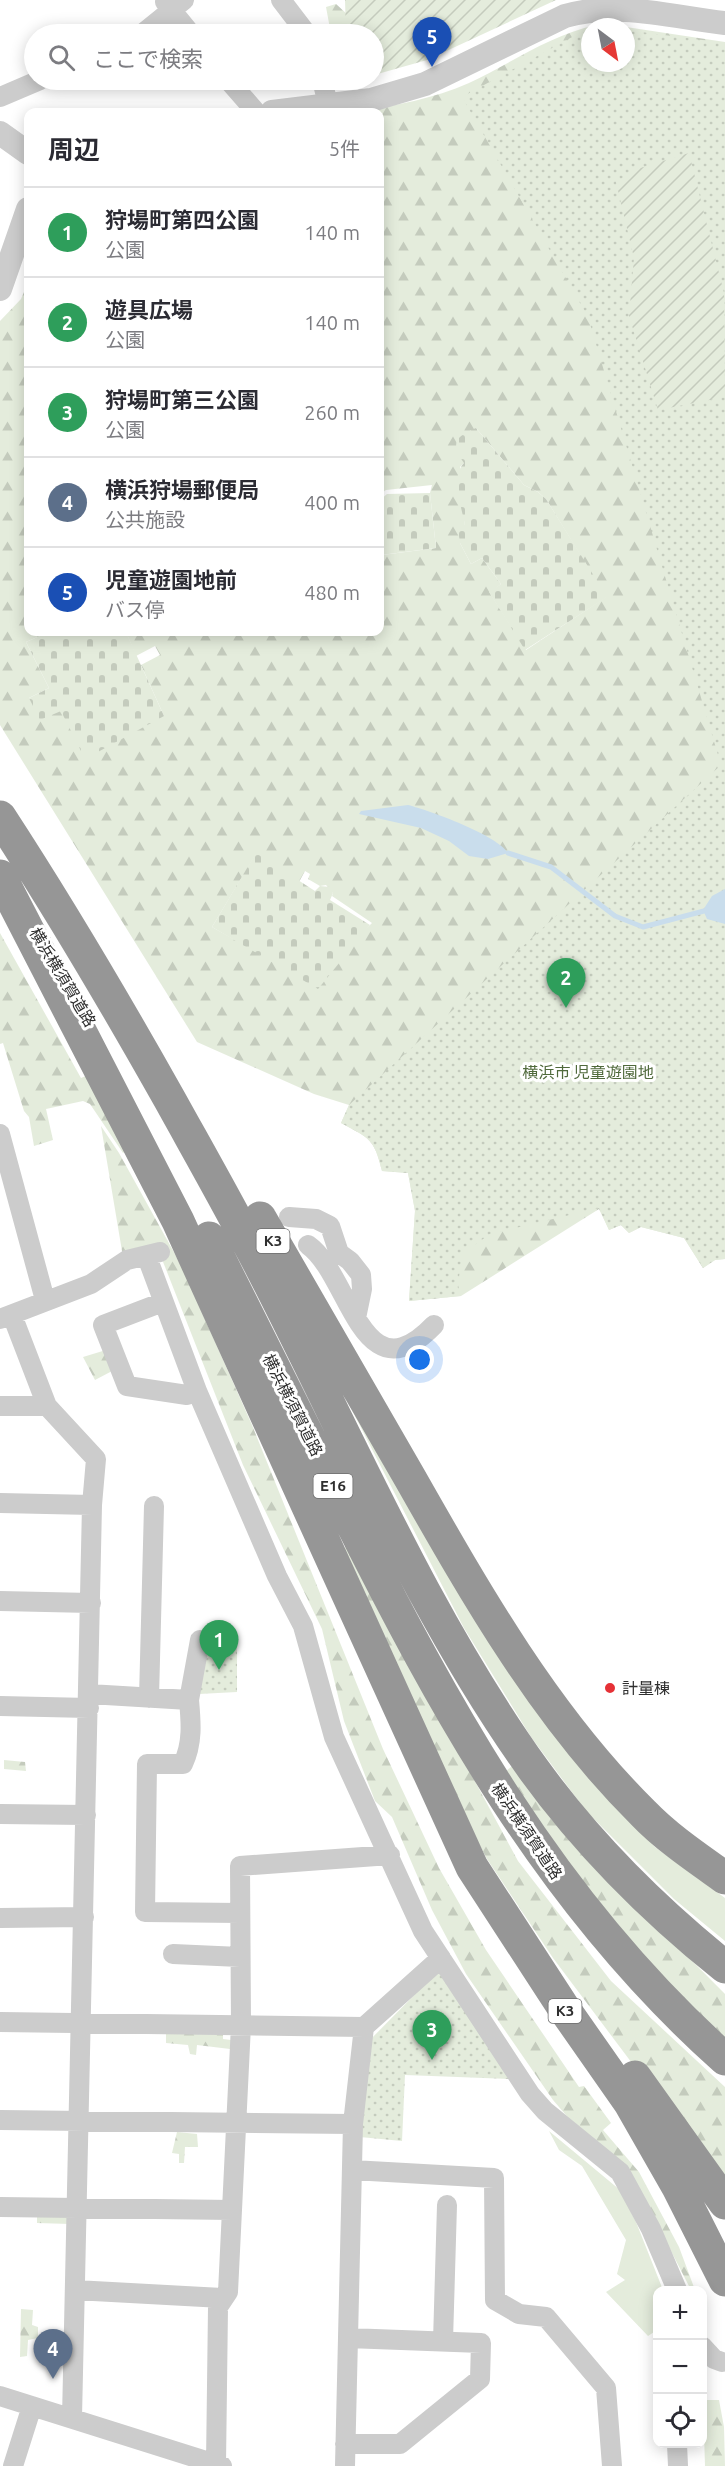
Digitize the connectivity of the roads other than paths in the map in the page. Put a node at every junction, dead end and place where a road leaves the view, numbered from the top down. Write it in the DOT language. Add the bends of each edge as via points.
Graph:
graph roads {
  1 [pos="281,0"];
  2 [pos="173,4"];
  3 [pos="565,8"];
  4 [pos="725,23"];
  5 [pos="152,24"];
  6 [pos="185,24"];
  7 [pos="299,24"];
  8 [pos="24,87"];
  9 [pos="237,90"];
  10 [pos="324,90"];
  11 [pos="0,97"];
  12 [pos="328,104"];
  13 [pos="252,108"];
  14 [pos="300,108"];
  15 [pos="0,133"];
  16 [pos="24,150"];
  17 [pos="24,220"];
  18 [pos="0,289"];
  19 [pos="4,823"];
  20 [pos="0,871"];
  21 [pos="0,876"];
  22 [pos="0,1134"];
  23 [pos="289,1217"];
  24 [pos="308,1245"];
  25 [pos="45,1300"];
  26 [pos="163,1302"];
  27 [pos="6,1317"];
  28 [pos="356,1318"];
  29 [pos="434,1325"];
  30 [pos="198,1391"];
  31 [pos="0,1406"];
  32 [pos="47,1406"];
  33 [pos="0,1503"];
  34 [pos="92,1505"];
  35 [pos="154,1506"];
  36 [pos="0,1601"];
  37 [pos="91,1603"];
  38 [pos="200,1640"];
  39 [pos="149,1698"];
  40 [pos="189,1700"];
  41 [pos="89,1701"];
  42 [pos="0,1706"];
  43 [pos="412,1736"];
  44 [pos="0,1814"];
  45 [pos="86,1815"];
  46 [pos="390,1855"];
  47 [pos="725,1878"];
  48 [pos="240,1913"];
  49 [pos="84,1917"];
  50 [pos="0,1918"];
  51 [pos="173,1954"];
  52 [pos="240,1957"];
  53 [pos="441,1958"];
  54 [pos="725,1967"];
  55 [pos="0,2022"];
  56 [pos="81,2023"];
  57 [pos="241,2025"];
  58 [pos="364,2027"];
  59 [pos="725,2059"];
  60 [pos="0,2120"];
  61 [pos="79,2122"];
  62 [pos="235,2123"];
  63 [pos="353,2124"];
  64 [pos="352,2169"];
  65 [pos="725,2203"];
  66 [pos="447,2205"];
  67 [pos="0,2207"];
  68 [pos="77,2208"];
  69 [pos="232,2210"];
  70 [pos="725,2280"];
  71 [pos="675,2286"];
  72 [pos="75,2290"];
  73 [pos="222,2298"];
  74 [pos="348,2338"];
  75 [pos="443,2341"];
  76 [pos="707,2351"];
  77 [pos="722,2362"];
  78 [pos="0,2396"];
  79 [pos="32,2406"];
  80 [pos="72,2418"];
  81 [pos="345,2444"];
  82 [pos="676,2448"];
  83 [pos="219,2465"];
  84 [pos="617,2465"];
  85 [pos="13,2466"];
  86 [pos="345,2466"];
  87 [pos="678,2466"];
  1 -- 7 [label="street"];
  2 -- 5 [label="street"];
  2 -- 6 [label="street"];
  3 -- 4 [label="street" via="610,9"];
  3 -- 12 [label="street" via="424,84 371,100"];
  8 -- 11 [label="street"];
  9 -- 13 [label="street"];
  10 -- 12 [label="street"];
  12 -- 14 [label="street"];
  15 -- 16 [label="street"];
  17 -- 18 [label="street"];
  19 -- 47 [label="highway, K3" via="131,1009 242,1187 522,1665 582,1748 644,1815"];
  19 -- 54 [label="highway, 横浜横須賀道路 / E16" via="123,1016 222,1194 433,1607 489,1704 536,1772 595,1845 654,1905"];
  20 -- 59 [label="highway, 横浜横須賀道路 / E16" via="195,1209 445,1702 505,1800 606,1940"];
  21 -- 43 [label="highway" via="178,1221"];
  22 -- 25 [label="street"];
  23 -- 28 [label="street" via="316,1219 330,1226 339,1253 361,1275"];
  24 -- 28 [label="street" via="319,1255"];
  25 -- 26 [label="street" via="91,1284 127,1260 153,1254"];
  25 -- 27 [label="street"];
  26 -- 30 [label="street"];
  26 -- 30 [label="street" via="103,1326 127,1386 187,1395"];
  27 -- 32 [label="street"];
  28 -- 29 [label="street" via="377,1343 390,1348 404,1348 419,1341"];
  30 -- 46 [label="street" via="273,1568 303,1626 334,1737"];
  31 -- 32 [label="street"];
  32 -- 34 [label="street" via="96,1459"];
  33 -- 34 [label="street"];
  34 -- 37 [label="street"];
  35 -- 39 [label="street"];
  36 -- 37 [label="street"];
  37 -- 41 [label="street"];
  38 -- 40 [label="street"];
  39 -- 40 [label="street"];
  39 -- 41 [label="street"];
  40 -- 48 [label="street" via="191,1728 183,1764 147,1764 145,1912"];
  41 -- 42 [label="street"];
  41 -- 45 [label="street"];
  43 -- 65 [label="highway" via="512,1912"];
  43 -- 70 [label="highway, K3" via="472,1867 630,2103"];
  44 -- 45 [label="street"];
  45 -- 49 [label="street"];
  46 -- 48 [label="street" via="240,1866"];
  46 -- 53 [label="street" via="423,1931"];
  48 -- 52 [label="street"];
  49 -- 50 [label="street"];
  49 -- 56 [label="street"];
  51 -- 52 [label="street"];
  52 -- 57 [label="street"];
  53 -- 58 [label="street"];
  53 -- 71 [label="street" via="530,2094 545,2111 620,2172 651,2229"];
  55 -- 56 [label="street"];
  56 -- 57 [label="street"];
  56 -- 61 [label="street"];
  57 -- 58 [label="street"];
  57 -- 62 [label="street"];
  58 -- 63 [label="street"];
  60 -- 61 [label="street"];
  61 -- 62 [label="street"];
  61 -- 68 [label="street"];
  62 -- 63 [label="street"];
  62 -- 69 [label="street"];
  63 -- 64 [label="street"];
  64 -- 74 [label="street"];
  64 -- 84 [label="street" via="494,2178 495,2300 519,2314 546,2317 606,2388"];
  66 -- 75 [label="street"];
  67 -- 68 [label="street"];
  68 -- 69 [label="street"];
  68 -- 72 [label="street"];
  69 -- 73 [label="street" via="228,2292"];
  72 -- 73 [label="street"];
  72 -- 80 [label="street"];
  73 -- 83 [label="street" via="218,2307"];
  74 -- 75 [label="street"];
  74 -- 81 [label="street"];
  75 -- 81 [label="street" via="481,2343 480,2379 399,2444"];
  76 -- 77 [label="street"];
  78 -- 79 [label="street"];
  79 -- 80 [label="street"];
  79 -- 85 [label="street"];
  80 -- 83 [label="street"];
  81 -- 86 [label="street"];
  82 -- 87 [label="street"];
}
